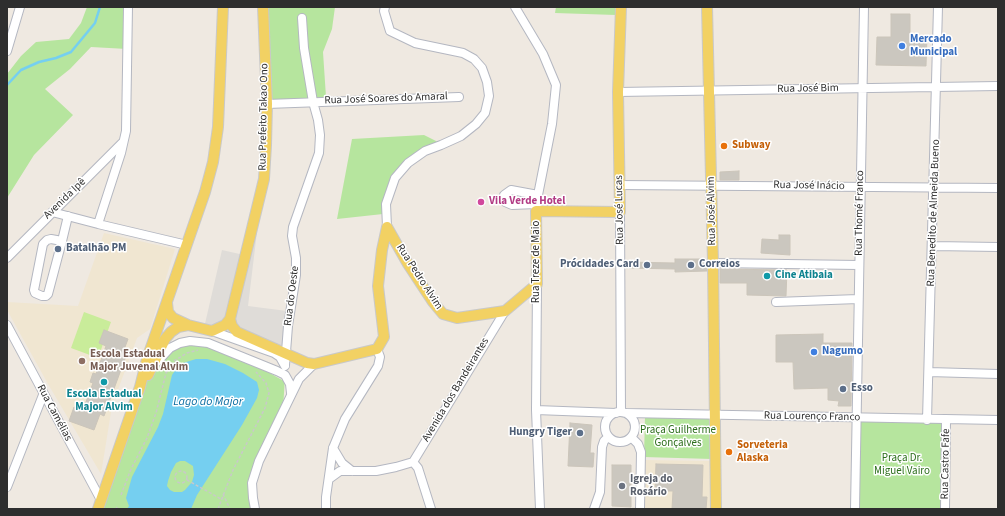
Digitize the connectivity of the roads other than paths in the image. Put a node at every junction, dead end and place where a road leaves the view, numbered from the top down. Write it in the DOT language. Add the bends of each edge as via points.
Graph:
graph roads {
  1 [pos="20,7"];
  2 [pos="128,7"];
  3 [pos="224,7"];
  4 [pos="263,7"];
  5 [pos="385,7"];
  6 [pos="515,7"];
  7 [pos="621,7"];
  8 [pos="707,7"];
  9 [pos="864,7"];
  10 [pos="938,7"];
  11 [pos="302,18"];
  12 [pos="7,51"];
  13 [pos="998,86"];
  14 [pos="937,87"];
  15 [pos="862,88"];
  16 [pos="709,91"];
  17 [pos="618,92"];
  18 [pos="459,97"];
  19 [pos="313,102"];
  20 [pos="267,104"];
  21 [pos="124,141"];
  22 [pos="619,184"];
  23 [pos="712,185"];
  24 [pos="861,187"];
  25 [pos="934,188"];
  26 [pos="998,188"];
  27 [pos="537,203"];
  28 [pos="52,212"];
  29 [pos="620,212"];
  30 [pos="68,216"];
  31 [pos="98,224"];
  32 [pos="387,227"];
  33 [pos="62,240"];
  34 [pos="187,245"];
  35 [pos="933,246"];
  36 [pos="998,247"];
  37 [pos="7,258"];
  38 [pos="714,263"];
  39 [pos="859,265"];
  40 [pos="537,284"];
  41 [pos="858,299"];
  42 [pos="776,302"];
  43 [pos="167,303"];
  44 [pos="505,311"];
  45 [pos="230,319"];
  46 [pos="7,325"];
  47 [pos="188,325"];
  48 [pos="212,331"];
  49 [pos="377,349"];
  50 [pos="285,352"];
  51 [pos="314,364"];
  52 [pos="285,365"];
  53 [pos="150,371"];
  54 [pos="929,372"];
  55 [pos="998,374"];
  56 [pos="290,384"];
  57 [pos="140,387"];
  58 [pos="291,394"];
  59 [pos="43,395"];
  60 [pos="536,410"];
  61 [pos="589,412"];
  62 [pos="621,413"];
  63 [pos="714,415"];
  64 [pos="856,418"];
  65 [pos="928,420"];
  66 [pos="946,420"];
  67 [pos="998,420"];
  68 [pos="605,427"];
  69 [pos="608,437"];
  70 [pos="631,437"];
  71 [pos="333,448"];
  72 [pos="413,462"];
  73 [pos="352,471"];
  74 [pos="328,479"];
  75 [pos="7,487"];
  76 [pos="99,504"];
  77 [pos="255,509"];
  78 [pos="326,509"];
  79 [pos="431,509"];
  80 [pos="540,509"];
  81 [pos="594,509"];
  82 [pos="640,509"];
  83 [pos="716,509"];
  84 [pos="855,509"];
  85 [pos="945,509"];
  1 -- 12 [label="street"];
  2 -- 21 [label="street"];
  3 -- 34 [label="main road" via="214,162"];
  4 -- 20 [label="main road, Rua Prefeito Takao Ono"];
  5 -- 32 [label="street" via="390,31 415,43 463,53 474,59 482,68 489,96 485,113 476,124 460,136 425,151 408,163 395,178 386,204"];
  6 -- 27 [label="street, Rua Treze de Maio" via="542,54 556,85 552,124"];
  7 -- 17 [label="main road, Rua José Lucas"];
  8 -- 16 [label="main road, Rua José Alvim"];
  9 -- 15 [label="street, Rua Thomé Franco"];
  10 -- 14 [label="street, Rua Benedito de Almeida Bueno"];
  11 -- 19 [label="street, Rua do Oeste"];
  13 -- 14 [label="street, Rua José Bim"];
  14 -- 15 [label="street, Rua José Bim"];
  14 -- 25 [label="street, Rua Benedito de Almeida Bueno"];
  15 -- 16 [label="street, Rua José Bim"];
  15 -- 24 [label="street, Rua Thomé Franco"];
  16 -- 17 [label="street, Rua José Bim"];
  16 -- 23 [label="main road, Rua José Alvim"];
  17 -- 22 [label="main road, Rua José Lucas"];
  18 -- 19 [label="street, Rua José Soares do Amaral"];
  19 -- 20 [label="street, Rua José Soares do Amaral"];
  19 -- 50 [label="street, Rua do Oeste" via="320,135 318,152 293,227 296,275"];
  20 -- 45 [label="main road, Rua Prefeito Takao Ono" via="264,179"];
  21 -- 28 [label="street, Avenida Ipê"];
  21 -- 31 [label="street"];
  22 -- 23 [label="street, Rua José Inácio"];
  22 -- 29 [label="main road, Rua José Lucas"];
  23 -- 24 [label="street, Rua José Inácio"];
  23 -- 38 [label="main road, Rua José Alvim"];
  24 -- 25 [label="street, Rua José Inácio"];
  24 -- 39 [label="street, Rua Thomé Franco"];
  25 -- 26 [label="street, Rua José Inácio"];
  25 -- 35 [label="street, Rua Benedito de Almeida Bueno"];
  27 -- 29 [label="main road"];
  27 -- 40 [label="main road, Rua Treze de Maio"];
  28 -- 30 [label="street"];
  28 -- 37 [label="street, Avenida Ipê"];
  29 -- 62 [label="street, Rua José Lucas"];
  30 -- 31 [label="street"];
  30 -- 33 [label="street"];
  31 -- 34 [label="street"];
  32 -- 44 [label="main road, Rua Pedro Alvim" via="408,264 443,314 456,318"];
  32 -- 49 [label="main road" via="378,286 384,337"];
  33 -- 33 [label="street" via="48,294 42,296 35,293 44,244 50,239"];
  34 -- 43 [label="main road"];
  35 -- 36 [label="street"];
  35 -- 54 [label="street, Rua Benedito de Almeida Bueno"];
  38 -- 39 [label="street"];
  38 -- 63 [label="main road, Rua José Alvim"];
  39 -- 41 [label="street, Rua Thomé Franco"];
  40 -- 44 [label="main road, Avenida dos Bandeirantes"];
  40 -- 60 [label="street, Rua Treze de Maio"];
  41 -- 42 [label="street"];
  41 -- 64 [label="street, Rua Thomé Franco"];
  43 -- 47 [label="main road" via="168,312 173,318"];
  43 -- 57 [label="main road"];
  44 -- 72 [label="street, Avenida dos Bandeirantes"];
  45 -- 48 [label="main road" via="225,325"];
  45 -- 50 [label="main road" via="237,332"];
  46 -- 59 [label="street, Rua Camélias"];
  47 -- 48 [label="main road"];
  47 -- 53 [label="main road" via="171,332 165,339"];
  48 -- 52 [label="street" via="274,353"];
  49 -- 51 [label="main road"];
  49 -- 71 [label="street" via="380,357 378,366 345,419"];
  50 -- 51 [label="main road" via="299,360"];
  50 -- 52 [label="street, Rua do Oeste"];
  51 -- 58 [label="street" via="299,379"];
  52 -- 56 [label="street"];
  53 -- 56 [label="street" via="170,348 190,341 202,342 277,371 285,376"];
  53 -- 57 [label="main road"];
  54 -- 55 [label="street"];
  54 -- 65 [label="street, Rua Benedito de Almeida Bueno"];
  56 -- 58 [label="street"];
  57 -- 76 [label="main road"];
  58 -- 77 [label="street" via="259,461 252,483"];
  59 -- 75 [label="street"];
  59 -- 76 [label="street, Rua Camélias"];
  60 -- 61 [label="street, Rua Lourenço Franco"];
  60 -- 80 [label="street, Rua Treze de Maio"];
  61 -- 62 [label="street, Rua Lourenço Franco"];
  61 -- 68 [label="street" via="600,418"];
  62 -- 63 [label="street, Rua Lourenço Franco"];
  62 -- 68 [label="street" via="608,418"];
  62 -- 70 [label="street" via="630,416 635,424"];
  63 -- 64 [label="street, Rua Lourenço Franco"];
  63 -- 83 [label="main road, Rua José Alvim"];
  64 -- 65 [label="street, Rua Lourenço Franco"];
  64 -- 84 [label="street, Rua Thomé Franco"];
  65 -- 66 [label="street, Rua Lourenço Franco"];
  66 -- 67 [label="street, Rua Lourenço Franco"];
  66 -- 85 [label="street, Rua Castro Fafe"];
  68 -- 69 [label="street"];
  69 -- 70 [label="street" via="617,442"];
  69 -- 81 [label="street" via="602,447 600,492"];
  70 -- 82 [label="street" via="641,452"];
  71 -- 73 [label="street" via="342,463"];
  71 -- 74 [label="street"];
  72 -- 73 [label="street" via="376,471"];
  72 -- 79 [label="street" via="418,468"];
  73 -- 74 [label="street" via="340,471"];
  74 -- 78 [label="street"];
}
